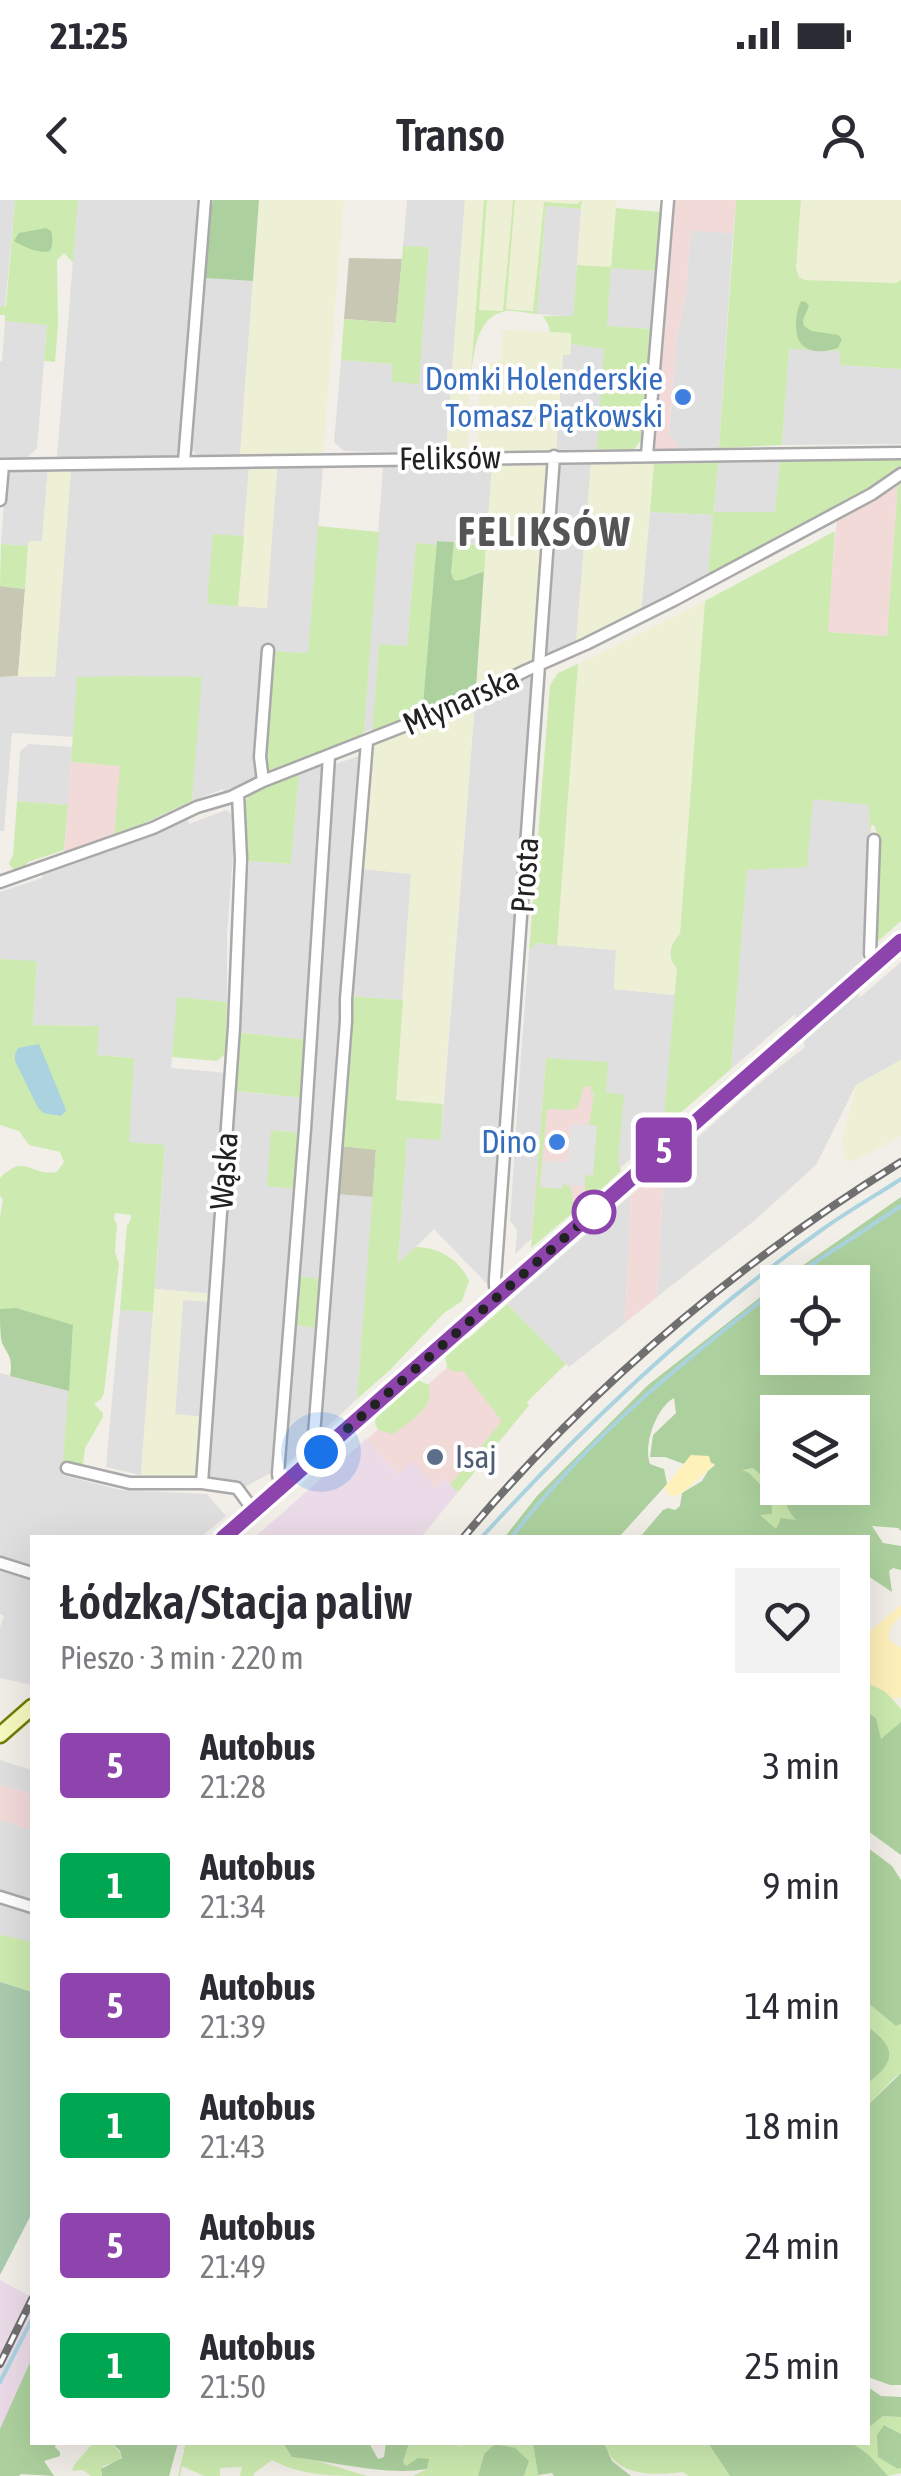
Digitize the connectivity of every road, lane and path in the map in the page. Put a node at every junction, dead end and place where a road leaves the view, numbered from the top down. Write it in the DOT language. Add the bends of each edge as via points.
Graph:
graph roads {
  1 [pos="205,200"];
  2 [pos="668,200"];
  3 [pos="901,452"];
  4 [pos="554,456"];
  5 [pos="647,456"];
  6 [pos="184,462"];
  7 [pos="1,464"];
  8 [pos="901,474"];
  9 [pos="0,500"];
  10 [pos="268,650"];
  11 [pos="538,666"];
  12 [pos="367,742"];
  13 [pos="329,756"];
  14 [pos="263,781"];
  15 [pos="238,794"];
  16 [pos="874,840"];
  17 [pos="0,882"];
  18 [pos="901,940"];
  19 [pos="874,964"];
  20 [pos="500,1294"];
  21 [pos="321,1452"];
  22 [pos="67,1468"];
  23 [pos="202,1483"];
  24 [pos="281,1488"];
  25 [pos="254,1511"];
  26 [pos="227,1535"];
  27 [pos="0,1563"];
  28 [pos="30,1572"];
  29 [pos="30,1709"];
  30 [pos="0,1735"];
  31 [pos="0,1898"];
  32 [pos="30,1906"];
  1 -- 6 [label="street"];
  2 -- 5 [label="street"];
  3 -- 5 [label="street, Feliksów"];
  4 -- 5 [label="street, Feliksów"];
  4 -- 6 [label="street, Feliksów"];
  4 -- 11 [label="street, Prosta"];
  6 -- 7 [label="street, Feliksów"];
  7 -- 9 [label="street"];
  8 -- 11 [label="street, Młynarska" via="674,600"];
  10 -- 14 [label="street"];
  11 -- 12 [label="street, Młynarska"];
  11 -- 20 [label="street, Prosta" via="495,1279"];
  12 -- 13 [label="street, Młynarska"];
  12 -- 21 [label="street" via="314,1434"];
  13 -- 14 [label="street, Młynarska"];
  13 -- 24 [label="street"];
  14 -- 15 [label="street, Młynarska"];
  15 -- 17 [label="street, Młynarska"];
  15 -- 23 [label="street, Wąska" via="234,1027"];
  16 -- 19 [label="street"];
  18 -- 19 [label="main road"];
  19 -- 20 [label="main road"];
  20 -- 21 [label="main road"];
  21 -- 24 [label="main road"];
  22 -- 23 [label="street" via="130,1482"];
  23 -- 25 [label="street" via="236,1488"];
  24 -- 25 [label="main road"];
  25 -- 26 [label="main road"];
  27 -- 28 [label="street"];
  29 -- 30 [label="main road"];
  31 -- 32 [label="street"];
}
